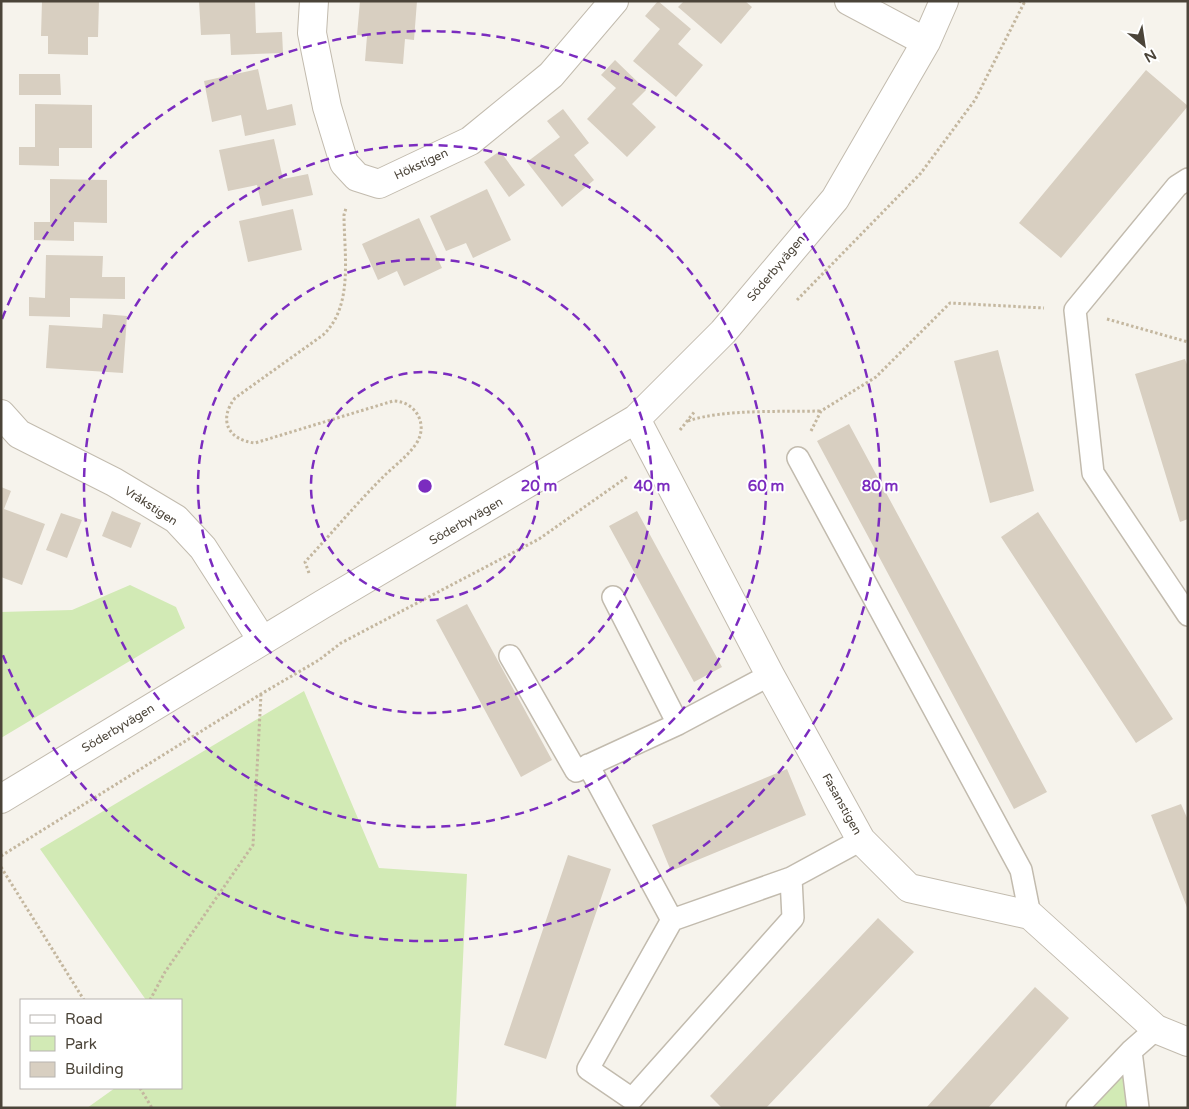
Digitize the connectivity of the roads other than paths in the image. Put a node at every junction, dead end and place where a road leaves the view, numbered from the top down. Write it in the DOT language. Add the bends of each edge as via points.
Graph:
graph roads {
  1 [pos="314,1"];
  2 [pos="614,1"];
  3 [pos="849,1"];
  4 [pos="944,1"];
  5 [pos="926,42"];
  6 [pos="1188,179"];
  7 [pos="1,414"];
  8 [pos="636,419"];
  9 [pos="798,458"];
  10 [pos="613,597"];
  11 [pos="1188,615"];
  12 [pos="262,640"];
  13 [pos="510,656"];
  14 [pos="770,675"];
  15 [pos="678,724"];
  16 [pos="588,766"];
  17 [pos="1,799"];
  18 [pos="861,840"];
  19 [pos="790,878"];
  20 [pos="1030,915"];
  21 [pos="672,920"];
  22 [pos="1156,1029"];
  23 [pos="1188,1042"];
  24 [pos="1131,1051"];
  25 [pos="638,1103"];
  26 [pos="1076,1108"];
  27 [pos="1138,1108"];
  1 -- 2 [label="street, Hökstigen" via="312,33 327,107 344,162 357,177 379,184 470,141 551,75"];
  3 -- 5 [label="street"];
  4 -- 5 [label="street, Söderbyvägen"];
  5 -- 8 [label="street, Söderbyvägen" via="835,199 723,332"];
  6 -- 11 [label="lane" via="1177,186 1075,310 1093,473"];
  7 -- 12 [label="street, Vråkstigen" via="19,434 176,518 203,548"];
  8 -- 12 [label="street, Söderbyvägen"];
  8 -- 14 [label="street, Fasanstigen"];
  9 -- 20 [label="lane" via="1021,870"];
  10 -- 15 [label="lane"];
  12 -- 17 [label="street, Söderbyvägen"];
  13 -- 16 [label="lane" via="576,771"];
  14 -- 15 [label="lane"];
  14 -- 18 [label="street, Fasanstigen"];
  15 -- 16 [label="lane"];
  16 -- 21 [label="lane"];
  18 -- 19 [label="lane"];
  18 -- 20 [label="street, Fasanstigen" via="909,888"];
  19 -- 21 [label="lane"];
  19 -- 25 [label="lane" via="793,918"];
  20 -- 22 [label="street, Fasanstigen"];
  21 -- 25 [label="lane" via="588,1069"];
  22 -- 23 [label="street, Fasanstigen"];
  22 -- 24 [label="lane"];
  24 -- 26 [label="lane"];
  24 -- 27 [label="lane"];
}
